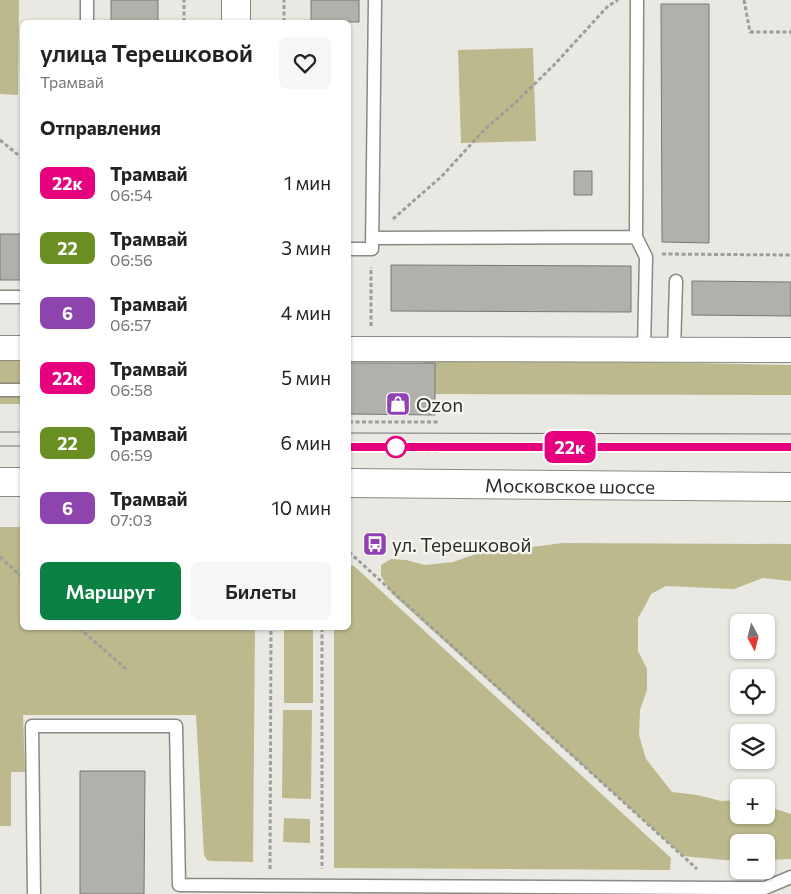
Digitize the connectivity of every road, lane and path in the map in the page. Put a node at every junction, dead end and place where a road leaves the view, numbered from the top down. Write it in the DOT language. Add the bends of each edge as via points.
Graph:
graph roads {
  1 [pos="87,0"];
  2 [pos="184,0"];
  3 [pos="236,0"];
  4 [pos="284,0"];
  5 [pos="375,0"];
  6 [pos="618,0"];
  7 [pos="637,0"];
  8 [pos="744,0"];
  9 [pos="87,20"];
  10 [pos="184,20"];
  11 [pos="236,20"];
  12 [pos="284,20"];
  13 [pos="791,32"];
  14 [pos="0,140"];
  15 [pos="20,156"];
  16 [pos="636,237"];
  17 [pos="372,243"];
  18 [pos="351,248"];
  19 [pos="644,253"];
  20 [pos="791,255"];
  21 [pos="676,281"];
  22 [pos="0,297"];
  23 [pos="20,297"];
  24 [pos="370,335"];
  25 [pos="0,348"];
  26 [pos="20,348"];
  27 [pos="351,349"];
  28 [pos="644,349"];
  29 [pos="674,350"];
  30 [pos="791,350"];
  31 [pos="0,390"];
  32 [pos="20,390"];
  33 [pos="351,422"];
  34 [pos="438,422"];
  35 [pos="351,450"];
  36 [pos="437,451"];
  37 [pos="0,482"];
  38 [pos="20,482"];
  39 [pos="351,483"];
  40 [pos="791,487"];
  41 [pos="351,554"];
  42 [pos="0,557"];
  43 [pos="20,575"];
  44 [pos="81,630"];
  45 [pos="271,630"];
  46 [pos="322,630"];
  47 [pos="126,669"];
  48 [pos="791,877"];
  49 [pos="270,886"];
  50 [pos="322,886"];
  51 [pos="723,890"];
  52 [pos="34,894"];
  1 -- 9 [label="lane"];
  2 -- 10 [label="path"];
  3 -- 11 [label="main road"];
  4 -- 12 [label="path"];
  5 -- 17 [label="lane"];
  6 -- 17 [label="path" via="608,6 554,65"];
  7 -- 16 [label="lane"];
  8 -- 13 [label="path" via="750,32"];
  14 -- 15 [label="path"];
  16 -- 17 [label="lane"];
  16 -- 19 [label="lane"];
  17 -- 18 [label="lane"];
  17 -- 24 [label="path"];
  19 -- 20 [label="path"];
  19 -- 28 [label="lane"];
  21 -- 29 [label="lane"];
  22 -- 23 [label="lane"];
  25 -- 26 [label="street"];
  27 -- 28 [label="street"];
  28 -- 29 [label="street"];
  29 -- 30 [label="street"];
  31 -- 32 [label="lane"];
  33 -- 34 [label="path"];
  35 -- 36 [label="path"];
  37 -- 38 [label="main road"];
  39 -- 40 [label="main road, Московское шоссе"];
  41 -- 51 [label="path"];
  42 -- 43 [label="path"];
  44 -- 47 [label="path"];
  45 -- 49 [label="path"];
  46 -- 50 [label="path"];
  48 -- 51 [label="lane" via="765,888"];
  49 -- 50 [label="lane"];
  49 -- 52 [label="lane" via="179,885 176,726 32,726"];
  50 -- 51 [label="lane"];
}
